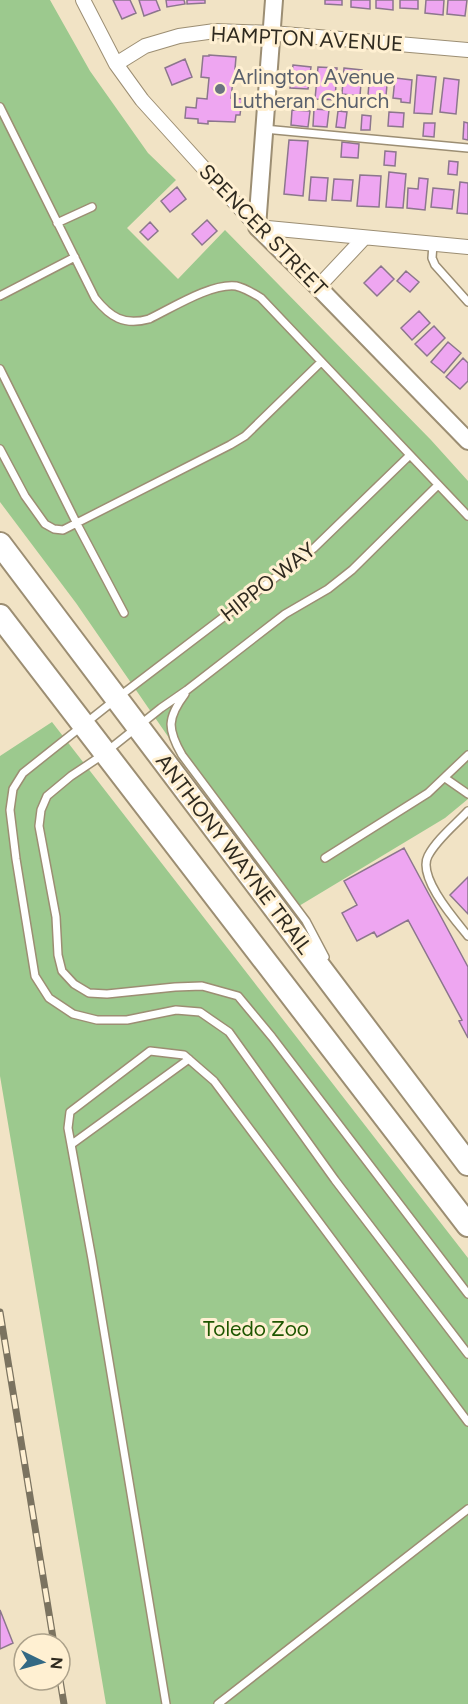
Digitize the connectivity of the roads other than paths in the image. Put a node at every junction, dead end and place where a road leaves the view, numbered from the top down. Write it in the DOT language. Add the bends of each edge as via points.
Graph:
graph roads {
  1 [pos="83,0"];
  2 [pos="274,0"];
  3 [pos="272,33"];
  4 [pos="468,50"];
  5 [pos="116,64"];
  6 [pos="0,107"];
  7 [pos="264,129"];
  8 [pos="468,147"];
  9 [pos="92,207"];
  10 [pos="57,223"];
  11 [pos="257,227"];
  12 [pos="364,238"];
  13 [pos="433,244"];
  14 [pos="468,247"];
  15 [pos="75,257"];
  16 [pos="318,287"];
  17 [pos="0,296"];
  18 [pos="468,302"];
  19 [pos="321,362"];
  20 [pos="0,369"];
  21 [pos="468,441"];
  22 [pos="0,449"];
  23 [pos="410,455"];
  24 [pos="438,484"];
  25 [pos="468,516"];
  26 [pos="77,524"];
  27 [pos="0,544"];
  28 [pos="124,613"];
  29 [pos="0,616"];
  30 [pos="187,690"];
  31 [pos="116,699"];
  32 [pos="83,725"];
  33 [pos="138,727"];
  34 [pos="105,753"];
  35 [pos="468,755"];
  36 [pos="445,778"];
  37 [pos="468,794"];
  38 [pos="468,811"];
  39 [pos="325,858"];
  40 [pos="468,936"];
  41 [pos="326,961"];
  42 [pos="331,970"];
  43 [pos="352,1010"];
  44 [pos="189,1059"];
  45 [pos="72,1144"];
  46 [pos="468,1164"];
  47 [pos="468,1225"];
  48 [pos="468,1294"];
  49 [pos="468,1354"];
  50 [pos="468,1422"];
  51 [pos="468,1509"];
  52 [pos="166,1704"];
  53 [pos="218,1704"];
  1 -- 5 [label="street, SPENCER STREET"];
  2 -- 3 [label="street"];
  3 -- 4 [label="street, HAMPTON AVENUE"];
  3 -- 5 [label="street, HAMPTON AVENUE" via="215,31 179,36 145,46"];
  3 -- 7 [label="street"];
  5 -- 11 [label="street, SPENCER STREET" via="142,100"];
  6 -- 10 [label="lane"];
  7 -- 8 [label="lane"];
  7 -- 11 [label="street"];
  9 -- 10 [label="lane"];
  10 -- 15 [label="lane"];
  11 -- 12 [label="street"];
  11 -- 16 [label="street, SPENCER STREET"];
  12 -- 13 [label="street"];
  12 -- 16 [label="street"];
  13 -- 14 [label="street"];
  13 -- 18 [label="lane" via="435,265"];
  15 -- 17 [label="lane"];
  15 -- 19 [label="lane" via="95,298 117,318 138,322 211,289 237,286 261,298"];
  16 -- 21 [label="street, SPENCER STREET"];
  19 -- 23 [label="lane"];
  19 -- 26 [label="lane" via="245,436"];
  20 -- 26 [label="lane"];
  22 -- 26 [label="lane" via="45,524 63,530"];
  23 -- 24 [label="lane"];
  23 -- 31 [label="lane, HIPPO WAY" via="314,548"];
  24 -- 25 [label="lane"];
  24 -- 30 [label="lane, HIPPO WAY" via="352,570 285,614"];
  26 -- 28 [label="lane"];
  27 -- 31 [label="highway, ANTHONY WAYNE TRAIL"];
  29 -- 32 [label="highway, ANTHONY WAYNE TRAIL"];
  30 -- 33 [label="lane, HIPPO WAY"];
  30 -- 41 [label="lane" via="174,709 173,740 306,921"];
  31 -- 32 [label="lane, HIPPO WAY"];
  31 -- 33 [label="highway, ANTHONY WAYNE TRAIL"];
  32 -- 34 [label="highway, ANTHONY WAYNE TRAIL"];
  32 -- 49 [label="lane, HIPPO WAY" via="23,772 13,789 10,810 35,976 49,998 73,1014 97,1020 127,1020 176,1010 200,1012 229,1032 335,1180"];
  33 -- 34 [label="lane, HIPPO WAY"];
  33 -- 43 [label="highway, ANTHONY WAYNE TRAIL"];
  34 -- 47 [label="highway, ANTHONY WAYNE TRAIL"];
  34 -- 48 [label="lane, HIPPO WAY" via="57,787 47,796 41,810 39,826 62,971 89,993 122,994 202,986 238,996"];
  35 -- 36 [label="lane"];
  36 -- 37 [label="lane"];
  36 -- 39 [label="lane" via="429,793"];
  38 -- 40 [label="lane" via="439,841 427,858 426,869 432,887"];
  42 -- 43 [label="lane"];
  43 -- 46 [label="highway, ANTHONY WAYNE TRAIL"];
  44 -- 45 [label="lane"];
  44 -- 45 [label="lane" via="150,1051 70,1112"];
  44 -- 50 [label="lane" via="214,1081"];
  45 -- 52 [label="lane"];
  51 -- 53 [label="lane"];
}
